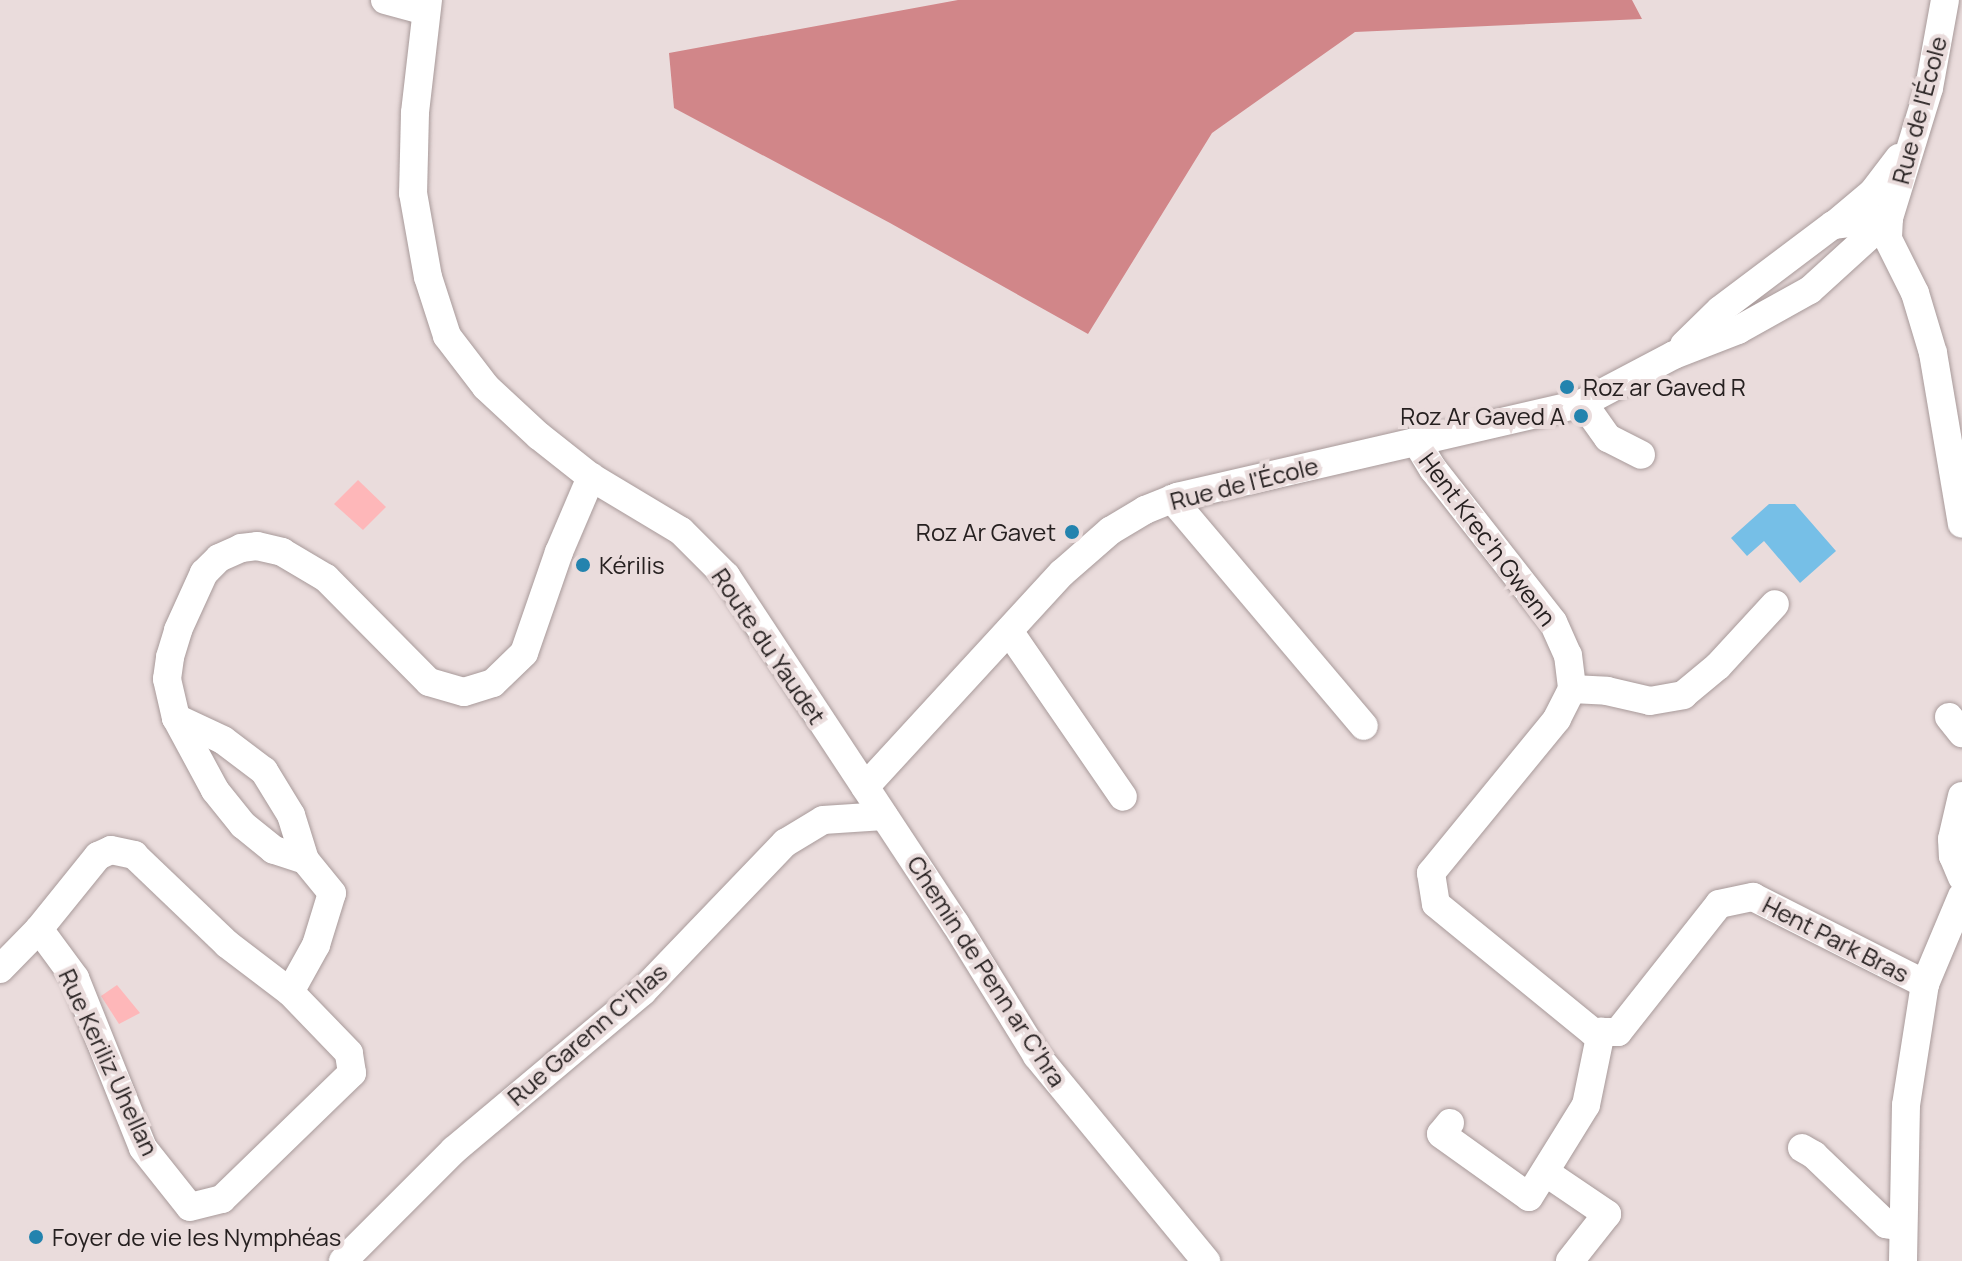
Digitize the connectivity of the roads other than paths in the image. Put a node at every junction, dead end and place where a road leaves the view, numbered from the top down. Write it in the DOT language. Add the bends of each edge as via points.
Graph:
graph roads {
  1 [pos="385,0"];
  2 [pos="1945,0"];
  3 [pos="427,5"];
  4 [pos="1929,88"];
  5 [pos="1889,218"];
  6 [pos="1833,225"];
  7 [pos="1674,355"];
  8 [pos="1583,403"];
  9 [pos="1416,441"];
  10 [pos="1641,455"];
  11 [pos="591,477"];
  12 [pos="1172,499"];
  13 [pos="1962,524"];
  14 [pos="1775,604"];
  15 [pos="1009,631"];
  16 [pos="1572,689"];
  17 [pos="176,718"];
  18 [pos="1364,726"];
  19 [pos="865,787"];
  20 [pos="1962,796"];
  21 [pos="1123,797"];
  22 [pos="884,816"];
  23 [pos="305,860"];
  24 [pos="1962,877"];
  25 [pos="1962,896"];
  26 [pos="39,929"];
  27 [pos="0,969"];
  28 [pos="1925,984"];
  29 [pos="290,992"];
  30 [pos="1610,1032"];
  31 [pos="1450,1123"];
  32 [pos="1802,1148"];
  33 [pos="1545,1172"];
  34 [pos="1902,1227"];
  35 [pos="343,1261"];
  36 [pos="1206,1261"];
  37 [pos="1570,1261"];
  38 [pos="1903,1261"];
  1 -- 3 [label="street"];
  2 -- 4 [label="street, Rue de l'École"];
  3 -- 11 [label="street, Route du Yaudet" via="413,193 428,277 447,336 486,387"];
  4 -- 5 [label="street, Rue de l'École"];
  4 -- 6 [label="street" via="1887,177"];
  5 -- 6 [label="street, Rue de l'École"];
  5 -- 7 [label="street, Rue de l'École" via="1810,290 1738,330"];
  5 -- 13 [label="street" via="1888,239 1915,293 1933,353"];
  6 -- 7 [label="street, Rue de l'École" via="1720,310"];
  7 -- 8 [label="street, Rue de l'École"];
  8 -- 9 [label="street, Rue de l'École"];
  8 -- 10 [label="street" via="1608,438"];
  9 -- 12 [label="street, Rue de l'École"];
  9 -- 16 [label="street, Hent Krec'h Gwenn" via="1553,622 1568,655"];
  11 -- 17 [label="street" via="524,653 493,683 464,692 429,682 326,578 282,552 257,546 219,558 204,573 188,605 167,679"];
  11 -- 19 [label="street, Route du Yaudet" via="681,531 726,576"];
  12 -- 15 [label="street, Rue de l'École" via="1110,531"];
  12 -- 18 [label="street"];
  14 -- 16 [label="street" via="1700,684 1683,695 1650,701"];
  15 -- 19 [label="street, Rue de l'École"];
  15 -- 21 [label="street"];
  16 -- 30 [label="street" via="1557,719 1431,873 1436,904 1593,1032"];
  17 -- 23 [label="street" via="215,790 243,825 274,850"];
  17 -- 23 [label="street" via="223,740 264,771 291,815"];
  19 -- 22 [label="street, Chemin de Penn ar C'hra"];
  20 -- 24 [label="street" via="1952,839"];
  22 -- 35 [label="street, Rue Garenn C'hlas" via="823,820 785,843 642,992 454,1150"];
  22 -- 36 [label="street, Chemin de Penn ar C'hra" via="1037,1056"];
  23 -- 29 [label="street" via="332,893 316,945"];
  25 -- 28 [label="street"];
  26 -- 27 [label="street, Rue Keriliz Uhellan"];
  26 -- 29 [label="street, Rue Keriliz Uhellan" via="98,856 111,850 134,855 216,934"];
  26 -- 29 [label="street, Rue Keriliz Uhellan" via="75,978 143,1148 190,1207 222,1199 352,1073 349,1053"];
  28 -- 30 [label="street, Hent Park Bras" via="1753,897 1719,904"];
  28 -- 34 [label="street" via="1906,1105"];
  30 -- 33 [label="street" via="1586,1105"];
  31 -- 33 [label="street" via="1441,1134 1529,1197"];
  32 -- 34 [label="street" via="1886,1224"];
  33 -- 37 [label="street" via="1607,1214"];
  34 -- 38 [label="street"];
}
